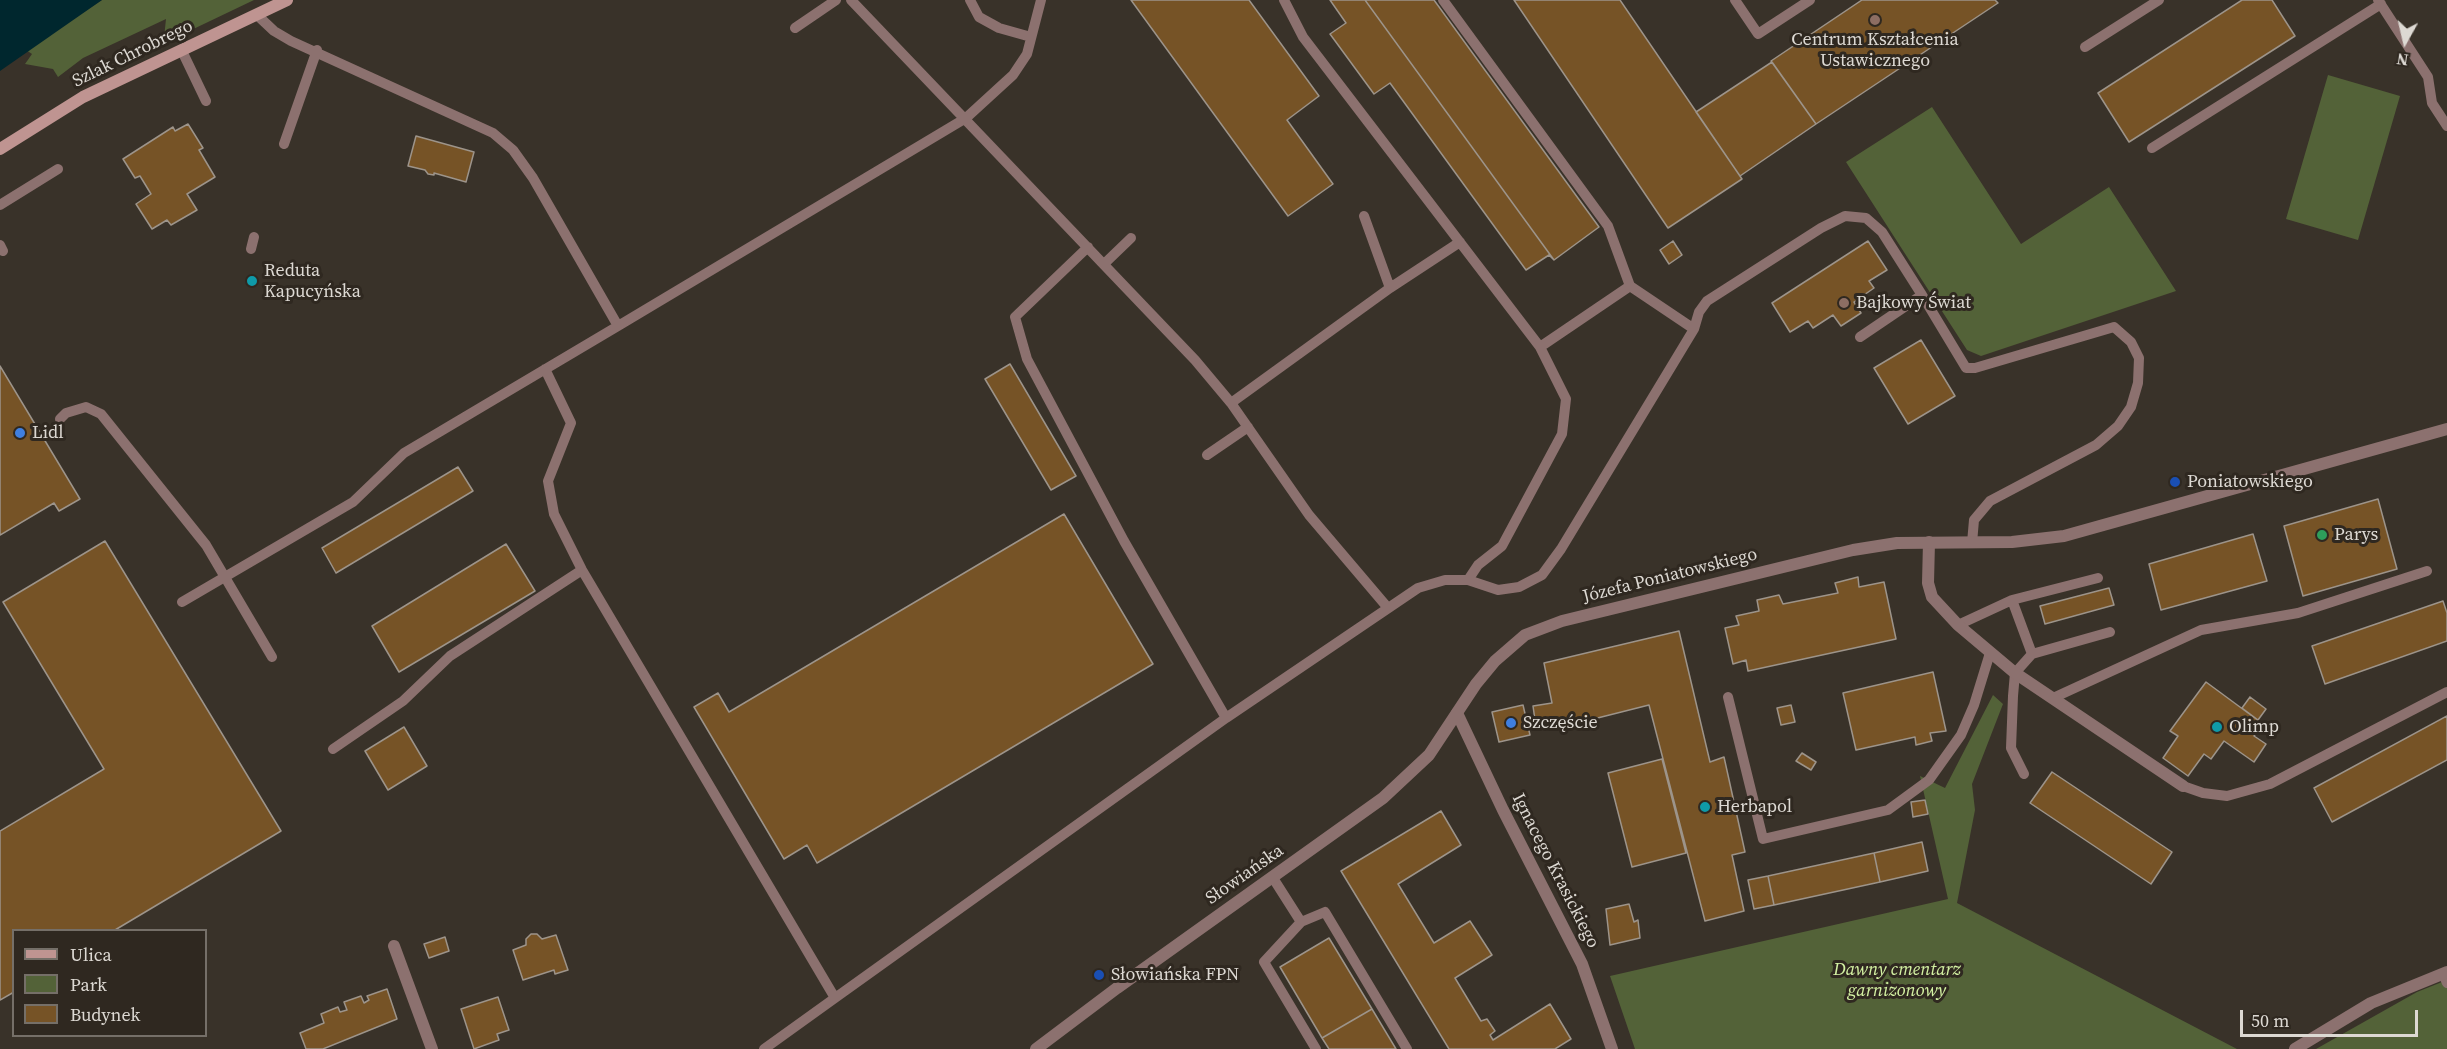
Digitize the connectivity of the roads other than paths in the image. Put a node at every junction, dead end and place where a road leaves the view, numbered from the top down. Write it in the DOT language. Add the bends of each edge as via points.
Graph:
graph roads {
  1 [pos="287,0"];
  2 [pos="836,0"];
  3 [pos="970,0"];
  4 [pos="1041,0"];
  5 [pos="1284,0"];
  6 [pos="1443,0"];
  7 [pos="1735,0"];
  8 [pos="1810,0"];
  9 [pos="2159,0"];
  10 [pos="855,1"];
  11 [pos="2380,2"];
  12 [pos="257,15"];
  13 [pos="795,28"];
  14 [pos="1031,37"];
  15 [pos="2085,47"];
  16 [pos="317,50"];
  17 [pos="182,51"];
  18 [pos="206,101"];
  19 [pos="966,118"];
  20 [pos="2447,126"];
  21 [pos="284,144"];
  22 [pos="2152,148"];
  23 [pos="0,149"];
  24 [pos="58,169"];
  25 [pos="0,205"];
  26 [pos="1364,216"];
  27 [pos="254,237"];
  28 [pos="1131,238"];
  29 [pos="1460,242"];
  30 [pos="1088,247"];
  31 [pos="251,249"];
  32 [pos="1104,264"];
  33 [pos="1630,286"];
  34 [pos="1390,288"];
  35 [pos="1922,295"];
  36 [pos="618,326"];
  37 [pos="1694,328"];
  38 [pos="1860,337"];
  39 [pos="1540,347"];
  40 [pos="545,369"];
  41 [pos="1231,403"];
  42 [pos="60,419"];
  43 [pos="1248,427"];
  44 [pos="2447,429"];
  45 [pos="1207,455"];
  46 [pos="1929,542"];
  47 [pos="1972,543"];
  48 [pos="582,570"];
  49 [pos="2427,571"];
  50 [pos="225,576"];
  51 [pos="2098,578"];
  52 [pos="1468,580"];
  53 [pos="2012,600"];
  54 [pos="182,602"];
  55 [pos="1388,608"];
  56 [pos="1958,625"];
  57 [pos="2110,632"];
  58 [pos="1990,653"];
  59 [pos="2032,654"];
  60 [pos="272,657"];
  61 [pos="2015,673"];
  62 [pos="2447,692"];
  63 [pos="1728,697"];
  64 [pos="2053,698"];
  65 [pos="1457,713"];
  66 [pos="1226,717"];
  67 [pos="333,749"];
  68 [pos="2024,774"];
  69 [pos="2183,786"];
  70 [pos="1273,878"];
  71 [pos="1301,922"];
  72 [pos="394,946"];
  73 [pos="2446,977"];
  74 [pos="835,998"];
  75 [pos="432,1049"];
  76 [pos="764,1049"];
  77 [pos="1036,1049"];
  78 [pos="1316,1049"];
  79 [pos="1407,1049"];
  80 [pos="1612,1049"];
  81 [pos="2295,1049"];
  1 -- 12 [label="main road, Szlak Chrobrego"];
  2 -- 13 [label="lane"];
  3 -- 14 [label="lane" via="979,17 999,28"];
  4 -- 14 [label="lane"];
  5 -- 29 [label="lane" via="1303,37"];
  6 -- 33 [label="lane" via="1608,226"];
  7 -- 8 [label="lane" via="1758,34"];
  9 -- 15 [label="lane"];
  10 -- 19 [label="lane"];
  11 -- 20 [label="lane" via="2428,77 2432,103"];
  11 -- 22 [label="lane"];
  12 -- 16 [label="lane" via="274,31"];
  12 -- 17 [label="main road, Szlak Chrobrego"];
  14 -- 19 [label="lane" via="1027,54 1013,75"];
  16 -- 21 [label="lane"];
  16 -- 36 [label="lane" via="493,133 513,150 534,178"];
  17 -- 18 [label="lane"];
  17 -- 23 [label="main road, Szlak Chrobrego" via="83,97"];
  19 -- 30 [label="lane"];
  19 -- 36 [label="lane"];
  24 -- 25 [label="lane"];
  26 -- 34 [label="lane"];
  27 -- 31 [label="lane"];
  28 -- 32 [label="lane"];
  29 -- 34 [label="lane"];
  29 -- 39 [label="lane"];
  30 -- 32 [label="lane"];
  30 -- 66 [label="lane" via="1015,318 1027,359 1124,541"];
  32 -- 41 [label="lane"];
  33 -- 37 [label="lane"];
  33 -- 39 [label="lane"];
  34 -- 41 [label="lane"];
  35 -- 37 [label="lane" via="1882,232 1866,218 1845,216 1707,301"];
  35 -- 38 [label="lane"];
  35 -- 47 [label="lane" via="1966,368 2114,327 2131,342 2139,358 2138,383 2131,406 2118,426 2096,445 1990,501 1973,522"];
  36 -- 40 [label="lane"];
  37 -- 52 [label="lane" via="1542,575 1519,587 1498,590"];
  39 -- 52 [label="lane" via="1566,399 1562,434 1502,546 1478,565"];
  40 -- 48 [label="lane" via="571,423 548,481 554,514"];
  40 -- 50 [label="lane" via="404,453 353,502"];
  41 -- 43 [label="lane"];
  42 -- 50 [label="lane" via="86,407 101,414 179,508"];
  43 -- 45 [label="lane"];
  43 -- 55 [label="lane" via="1309,515"];
  44 -- 47 [label="street, Józefa Poniatowskiego" via="2064,536"];
  46 -- 47 [label="street, Józefa Poniatowskiego"];
  46 -- 56 [label="street" via="1928,583 1932,597"];
  46 -- 65 [label="street, Józefa Poniatowskiego" via="1853,550 1562,621 1526,635 1495,661"];
  48 -- 67 [label="lane" via="450,656 403,701"];
  48 -- 74 [label="lane"];
  49 -- 64 [label="lane" via="2298,613 2201,630"];
  50 -- 54 [label="lane"];
  50 -- 60 [label="lane"];
  51 -- 53 [label="lane"];
  52 -- 55 [label="lane" via="1445,580 1418,588"];
  53 -- 56 [label="lane"];
  53 -- 59 [label="lane"];
  55 -- 66 [label="lane"];
  56 -- 58 [label="street"];
  57 -- 59 [label="lane"];
  58 -- 61 [label="street"];
  58 -- 63 [label="lane" via="1961,735 1929,780 1888,810 1763,839"];
  59 -- 61 [label="lane"];
  61 -- 64 [label="street"];
  61 -- 68 [label="lane" via="2011,748"];
  62 -- 69 [label="lane" via="2270,784 2228,796"];
  64 -- 69 [label="street"];
  65 -- 70 [label="street, Słowiańska" via="1429,755 1402,781"];
  65 -- 80 [label="street, Ignacego Krasickiego" via="1582,964"];
  66 -- 74 [label="lane"];
  70 -- 71 [label="lane"];
  70 -- 77 [label="street, Słowiańska"];
  71 -- 78 [label="lane" via="1264,962"];
  71 -- 79 [label="lane" via="1325,912"];
  72 -- 75 [label="street"];
  73 -- 81 [label="street" via="2371,1003"];
  74 -- 76 [label="lane"];
}
